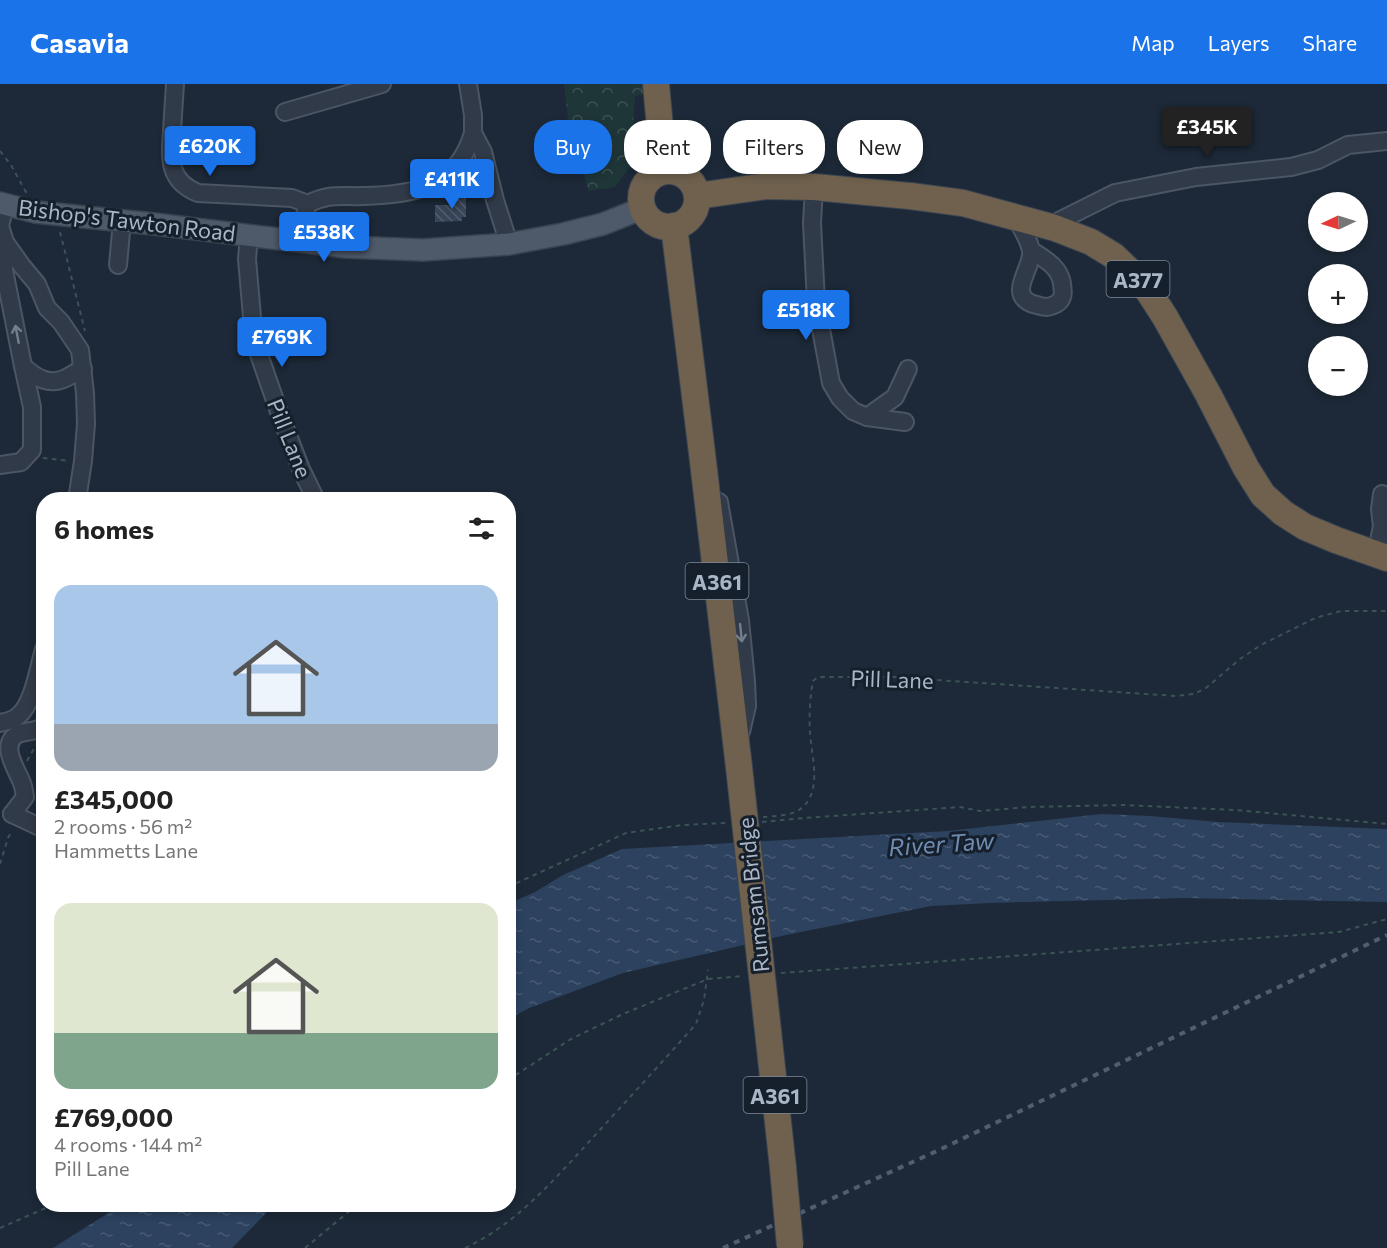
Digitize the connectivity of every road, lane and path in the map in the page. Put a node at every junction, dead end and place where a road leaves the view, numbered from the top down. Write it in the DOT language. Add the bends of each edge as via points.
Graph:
graph roads {
  1 [pos="175,84"];
  2 [pos="382,84"];
  3 [pos="468,84"];
  4 [pos="656,84"];
  5 [pos="285,112"];
  6 [pos="659,120"];
  7 [pos="473,133"];
  8 [pos="1387,141"];
  9 [pos="0,151"];
  10 [pos="657,174"];
  11 [pos="682,174"];
  12 [pos="814,187"];
  13 [pos="28,195"];
  14 [pos="697,196"];
  15 [pos="2,204"];
  16 [pos="308,204"];
  17 [pos="643,208"];
  18 [pos="1015,217"];
  19 [pos="122,221"];
  20 [pos="674,226"];
  21 [pos="1055,228"];
  22 [pos="249,235"];
  23 [pos="303,241"];
  24 [pos="5,242"];
  25 [pos="509,244"];
  26 [pos="1031,250"];
  27 [pos="118,265"];
  28 [pos="23,366"];
  29 [pos="83,369"];
  30 [pos="908,369"];
  31 [pos="867,417"];
  32 [pos="905,422"];
  33 [pos="32,450"];
  34 [pos="83,461"];
  35 [pos="0,465"];
  36 [pos="78,492"];
  37 [pos="312,492"];
  38 [pos="1382,494"];
  39 [pos="1381,556"];
  40 [pos="1387,611"];
  41 [pos="36,678"];
  42 [pos="0,723"];
  43 [pos="36,730"];
  44 [pos="36,744"];
  45 [pos="28,768"];
  46 [pos="6,817"];
  47 [pos="758,817"];
  48 [pos="733,822"];
  49 [pos="759,823"];
  50 [pos="1387,824"];
  51 [pos="36,826"];
  52 [pos="8,838"];
  53 [pos="1,859"];
  54 [pos="0,864"];
  55 [pos="516,884"];
  56 [pos="1387,919"];
  57 [pos="708,970"];
  58 [pos="779,973"];
  59 [pos="743,976"];
  60 [pos="708,979"];
  61 [pos="516,1075"];
  62 [pos="37,1212"];
  63 [pos="348,1212"];
  64 [pos="0,1228"];
  65 [pos="790,1247"];
  66 [pos="305,1248"];
  67 [pos="465,1248"];
  1 -- 16 [label="street" via="171,161 176,176 186,187 198,193 292,198"];
  2 -- 5 [label="street"];
  3 -- 7 [label="street"];
  4 -- 6 [label="highway"];
  7 -- 16 [label="street" via="459,164 432,185 401,194 329,196"];
  7 -- 25 [label="street" via="483,152"];
  8 -- 21 [label="street" via="1348,145 1291,167 1196,177 1115,193 1059,221"];
  9 -- 13 [label="path"];
  10 -- 17 [label="highway" via="643,189"];
  11 -- 14 [label="highway"];
  12 -- 14 [label="highway, A377" via="767,186"];
  12 -- 18 [label="highway, A377" via="963,203"];
  12 -- 31 [label="street" via="816,302 831,383 840,399"];
  14 -- 20 [label="highway" via="689,219"];
  15 -- 19 [label="main road, Bishop's Tawton Road" via="35,212"];
  15 -- 24 [label="street" via="0,226"];
  16 -- 23 [label="street"];
  17 -- 20 [label="highway" via="652,220"];
  17 -- 25 [label="main road, Bishop's Tawton Road" via="603,224"];
  18 -- 21 [label="highway, A377"];
  18 -- 26 [label="street"];
  19 -- 22 [label="main road, Bishop's Tawton Road"];
  19 -- 27 [label="street"];
  20 -- 65 [label="highway, Rumsam Bridge / A361, bridge" via="738,758"];
  21 -- 39 [label="highway, A377" via="1114,256 1145,286 1263,495 1305,526"];
  22 -- 23 [label="main road, Bishop's Tawton Road"];
  22 -- 37 [label="street, Pill Lane" via="247,260 254,340"];
  23 -- 25 [label="main road, Bishop's Tawton Road" via="423,250"];
  28 -- 24 [label="street, one-way" via="4,270"];
  24 -- 29 [label="street" via="37,284 47,308 80,350"];
  28 -- 29 [label="street" via="46,382"];
  28 -- 33 [label="street" via="32,406"];
  29 -- 34 [label="street"];
  30 -- 31 [label="street" via="895,397"];
  31 -- 32 [label="street"];
  33 -- 34 [label="path" via="39,457"];
  33 -- 35 [label="street" via="21,462"];
  34 -- 36 [label="street"];
  38 -- 39 [label="street"];
  40 -- 47 [label="path, Pill Lane" via="1341,611 1315,618 1261,645 1206,688 1176,696 892,677 818,677 813,681 810,702 812,791 798,812"];
  41 -- 42 [label="street" via="27,704 18,716"];
  43 -- 46 [label="street" via="13,736 8,745 24,786 24,798"];
  44 -- 45 [label="path" via="27,761"];
  46 -- 51 [label="street"];
  48 -- 55 [label="path" via="626,833"];
  49 -- 50 [label="path" via="960,807 980,811 1123,805 1236,810"];
  52 -- 53 [label="path"];
  53 -- 54 [label="path"];
  56 -- 58 [label="path" via="1339,932"];
  57 -- 60 [label="path"];
  59 -- 60 [label="path"];
  60 -- 61 [label="path" via="571,1039"];
  60 -- 67 [label="path" via="696,1024 663,1062 527,1207"];
  62 -- 64 [label="path"];
  63 -- 66 [label="path"];
}
